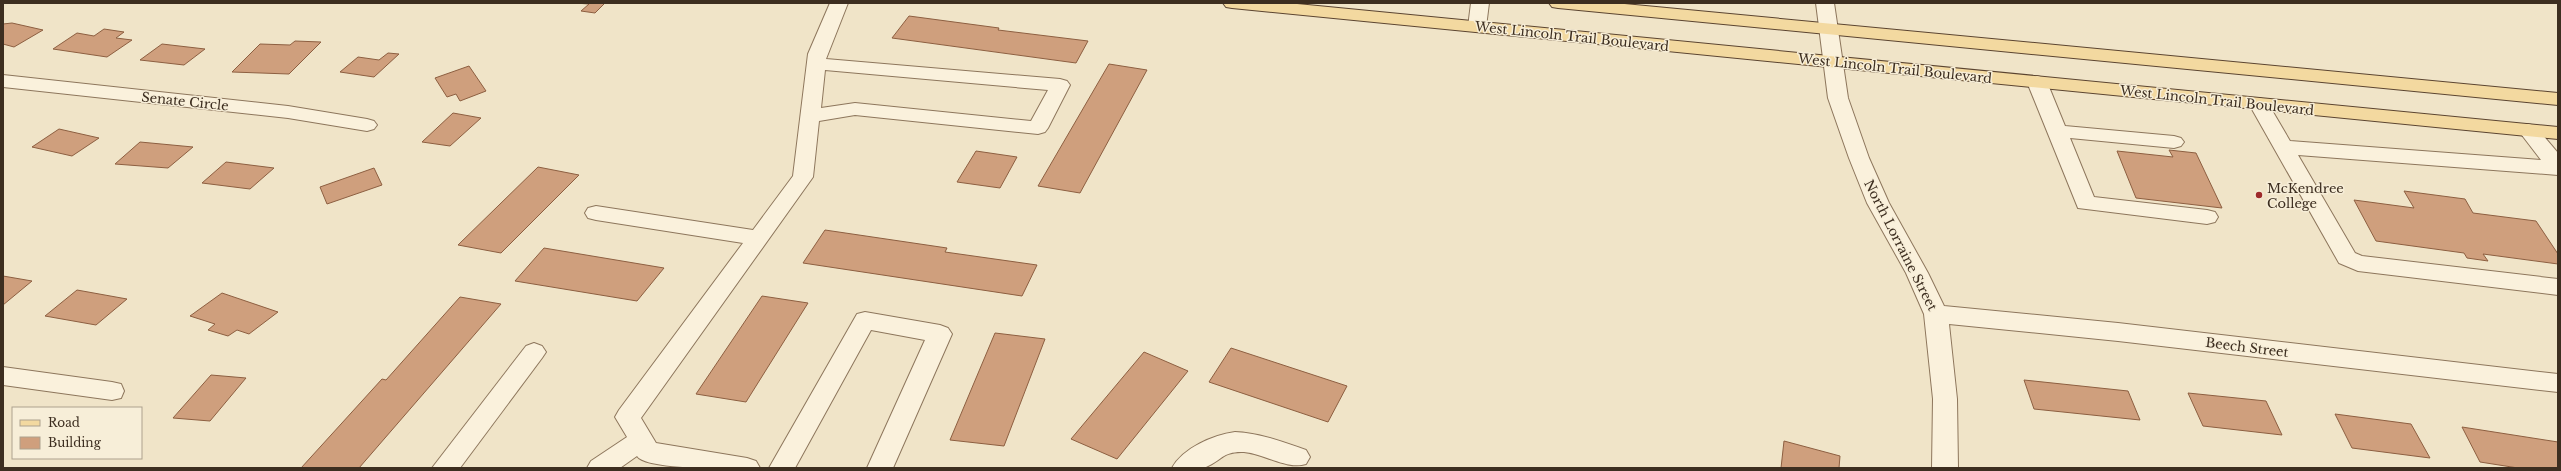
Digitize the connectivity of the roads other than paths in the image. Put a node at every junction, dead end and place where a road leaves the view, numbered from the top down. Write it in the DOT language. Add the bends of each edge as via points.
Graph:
graph roads {
  1 [pos="839,3"];
  2 [pos="1232,3"];
  3 [pos="1480,3"];
  4 [pos="1558,3"];
  5 [pos="1825,3"];
  6 [pos="1477,27"];
  7 [pos="1830,28"];
  8 [pos="1833,62"];
  9 [pos="816,64"];
  10 [pos="3,81"];
  11 [pos="2037,82"];
  12 [pos="2558,99"];
  13 [pos="2258,104"];
  14 [pos="810,116"];
  15 [pos="367,125"];
  16 [pos="2528,130"];
  17 [pos="2057,131"];
  18 [pos="2558,133"];
  19 [pos="2174,142"];
  20 [pos="2283,147"];
  21 [pos="2558,168"];
  22 [pos="596,213"];
  23 [pos="2207,217"];
  24 [pos="758,238"];
  25 [pos="2558,287"];
  26 [pos="1936,314"];
  27 [pos="534,352"];
  28 [pos="3,376"];
  29 [pos="2558,383"];
  30 [pos="112,391"];
  31 [pos="641,441"];
  32 [pos="1297,457"];
  33 [pos="445,468"];
  34 [pos="600,468"];
  35 [pos="747,468"];
  36 [pos="782,468"];
  37 [pos="880,468"];
  38 [pos="1185,468"];
  39 [pos="1945,468"];
  1 -- 9 [label="street" via="817,54"];
  2 -- 6 [label="main road, West Lincoln Trail Boulevard"];
  3 -- 6 [label="street"];
  4 -- 7 [label="main road"];
  5 -- 7 [label="street, North Lorraine Street"];
  6 -- 8 [label="main road, West Lincoln Trail Boulevard"];
  7 -- 8 [label="street, North Lorraine Street"];
  7 -- 12 [label="main road"];
  8 -- 11 [label="main road, West Lincoln Trail Boulevard"];
  8 -- 26 [label="street, North Lorraine Street" via="1838,98 1859,158 1878,203 1917,273"];
  9 -- 14 [label="street"];
  9 -- 14 [label="street" via="1060,85 1038,128 855,109"];
  10 -- 15 [label="street, Senate Circle" via="288,112"];
  11 -- 13 [label="main road, West Lincoln Trail Boulevard"];
  11 -- 17 [label="street"];
  13 -- 16 [label="main road, West Lincoln Trail Boulevard"];
  13 -- 20 [label="street"];
  14 -- 24 [label="street" via="803,177"];
  16 -- 18 [label="main road, West Lincoln Trail Boulevard"];
  16 -- 21 [label="street"];
  17 -- 19 [label="street"];
  17 -- 23 [label="street" via="2086,203"];
  20 -- 21 [label="street"];
  20 -- 25 [label="street" via="2347,258 2358,263"];
  22 -- 24 [label="street"];
  24 -- 31 [label="street" via="628,417"];
  26 -- 29 [label="street, Beech Street" via="2118,332"];
  26 -- 39 [label="street, North Lorraine Street" via="1945,399"];
  27 -- 33 [label="street"];
  28 -- 30 [label="street"];
  31 -- 34 [label="street"];
  31 -- 35 [label="street" via="648,452"];
  32 -- 38 [label="street" via="1265,447 1232,442 1216,446"];
  36 -- 37 [label="street" via="865,320 940,334"];
}
